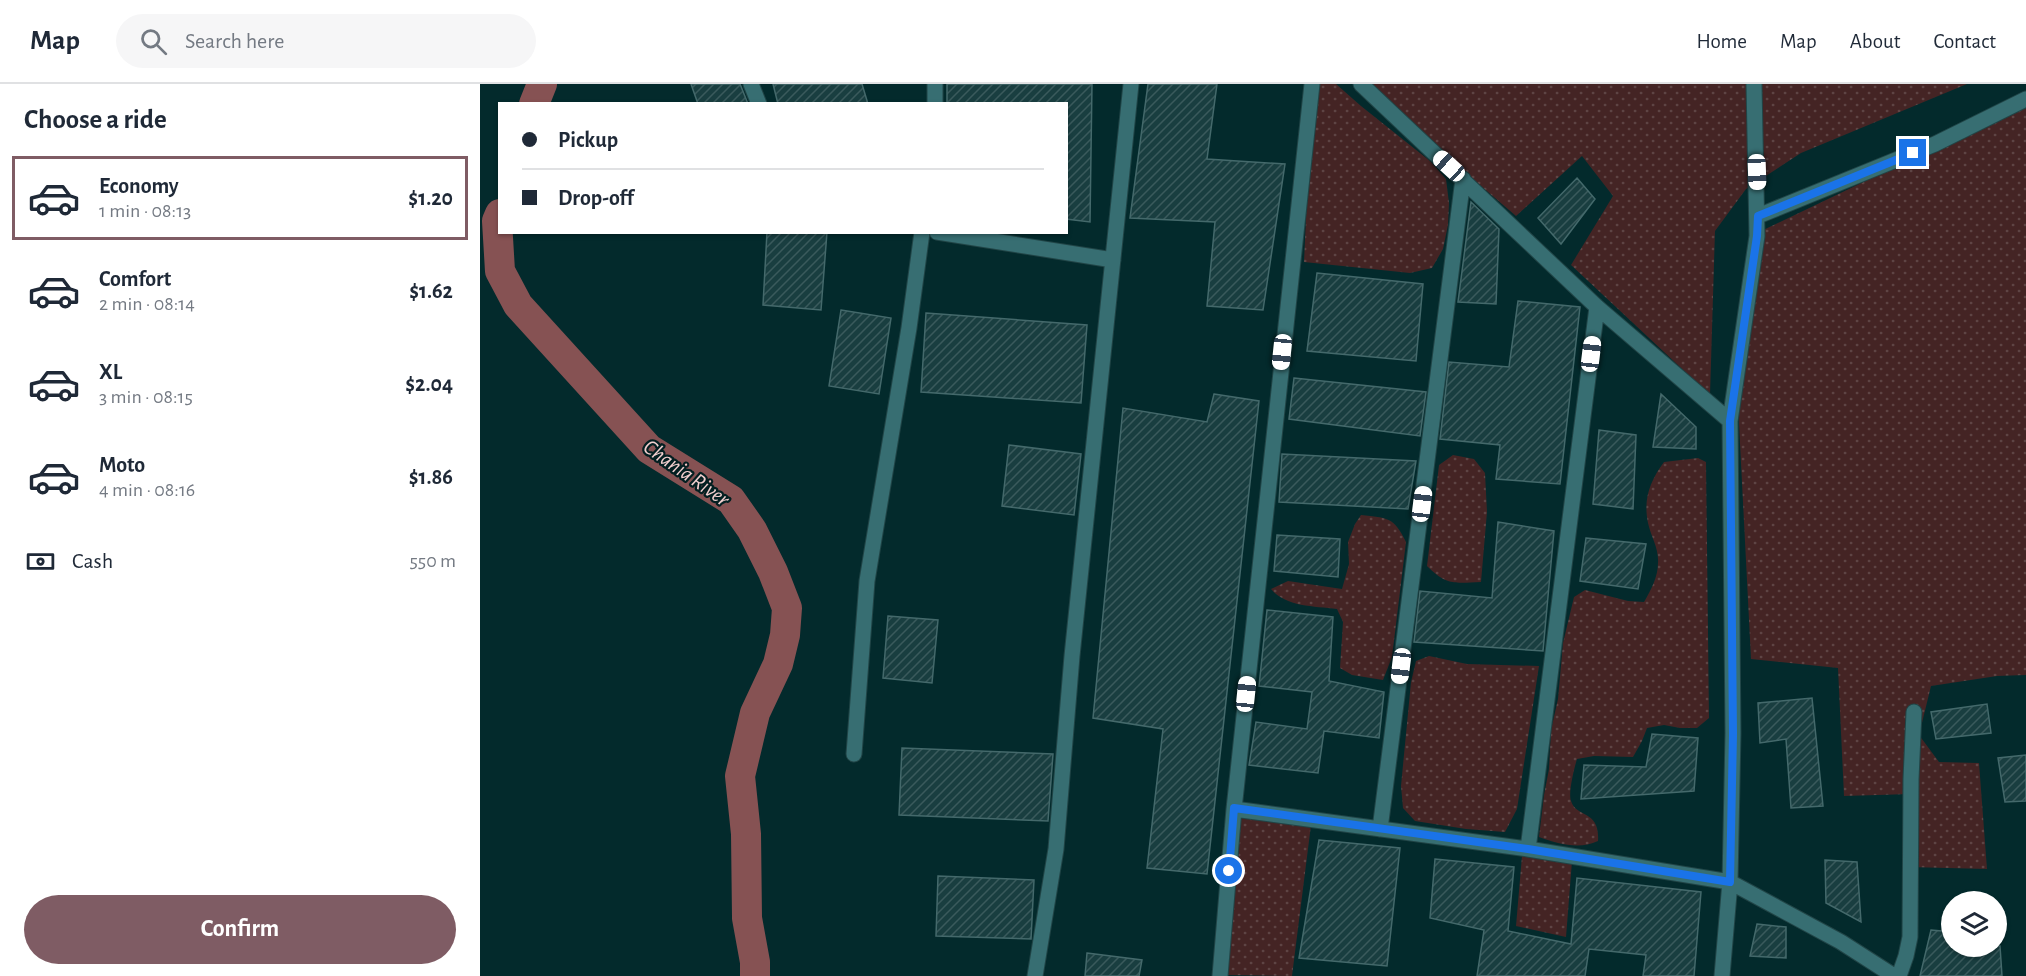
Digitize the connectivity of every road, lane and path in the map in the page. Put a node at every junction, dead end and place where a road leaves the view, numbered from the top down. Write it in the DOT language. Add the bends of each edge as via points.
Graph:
graph roads {
  1 [pos="751,84"];
  2 [pos="1131,84"];
  3 [pos="1311,84"];
  4 [pos="1361,84"];
  5 [pos="1754,84"];
  6 [pos="2026,99"];
  7 [pos="758,102"];
  8 [pos="1463,179"];
  9 [pos="1758,216"];
  10 [pos="922,234"];
  11 [pos="950,234"];
  12 [pos="1113,260"];
  13 [pos="1597,307"];
  14 [pos="1730,421"];
  15 [pos="1914,712"];
  16 [pos="854,754"];
  17 [pos="1234,808"];
  18 [pos="1380,829"];
  19 [pos="1528,849"];
  20 [pos="1730,882"];
  21 [pos="1035,976"];
  22 [pos="1220,976"];
  23 [pos="1722,976"];
  24 [pos="1894,976"];
  25 [pos="1899,976"];
  1 -- 7 [label="street"];
  2 -- 12 [label="street"];
  3 -- 17 [label="street"];
  4 -- 8 [label="street"];
  5 -- 9 [label="street"];
  6 -- 9 [label="street" via="1935,144"];
  8 -- 13 [label="street"];
  8 -- 18 [label="street"];
  9 -- 14 [label="street"];
  10 -- 16 [label="street" via="867,581"];
  11 -- 12 [label="street"];
  12 -- 21 [label="street" via="1056,849"];
  13 -- 14 [label="street"];
  13 -- 19 [label="street"];
  14 -- 20 [label="street"];
  15 -- 25 [label="street" via="1910,937"];
  17 -- 18 [label="street"];
  17 -- 22 [label="street"];
  18 -- 19 [label="street"];
  19 -- 20 [label="street"];
  20 -- 23 [label="street"];
  20 -- 24 [label="street" via="1841,942"];
}
